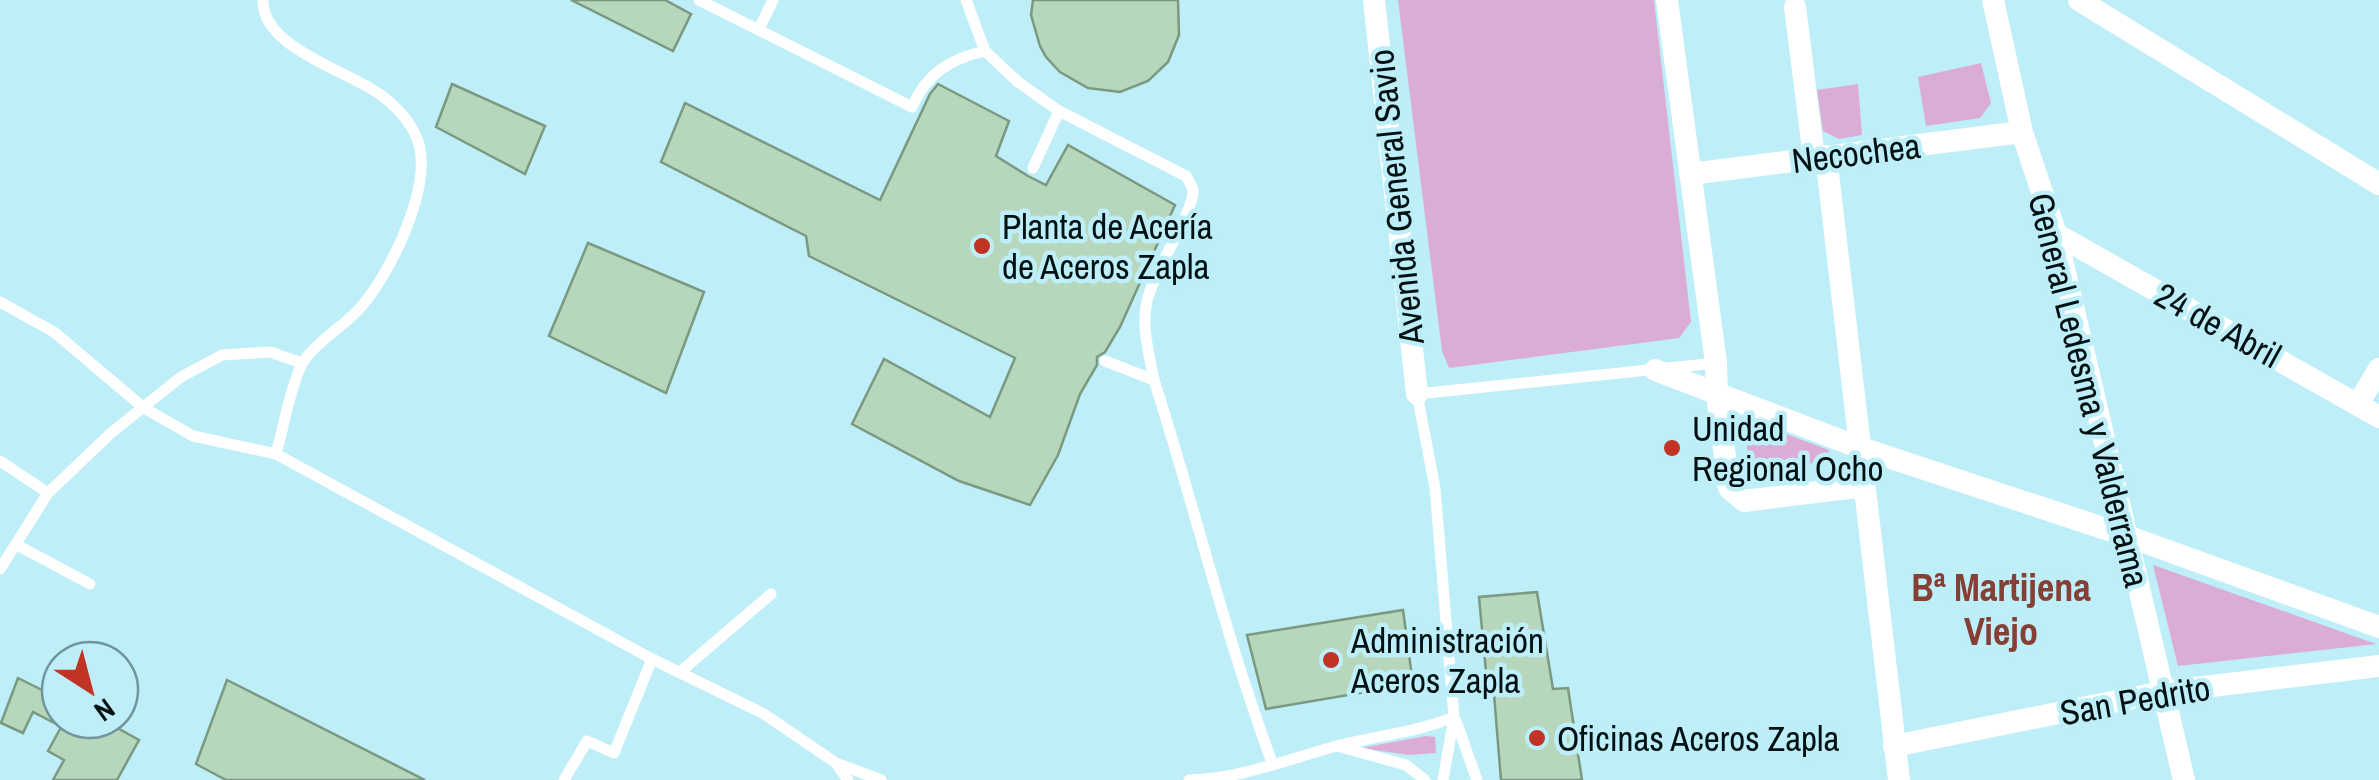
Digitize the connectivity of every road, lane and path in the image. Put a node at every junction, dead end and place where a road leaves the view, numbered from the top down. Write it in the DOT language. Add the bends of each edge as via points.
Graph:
graph roads {
  1 [pos="263,0"];
  2 [pos="699,0"];
  3 [pos="773,0"];
  4 [pos="966,0"];
  5 [pos="1374,0"];
  6 [pos="1667,0"];
  7 [pos="1993,0"];
  8 [pos="2079,0"];
  9 [pos="1795,7"];
  10 [pos="759,29"];
  11 [pos="985,51"];
  12 [pos="1059,111"];
  13 [pos="2022,132"];
  14 [pos="1820,157"];
  15 [pos="1033,168"];
  16 [pos="1690,174"];
  17 [pos="2379,184"];
  18 [pos="2056,234"];
  19 [pos="0,302"];
  20 [pos="1105,361"];
  21 [pos="1716,362"];
  22 [pos="302,363"];
  23 [pos="2379,368"];
  24 [pos="1656,370"];
  25 [pos="1154,380"];
  26 [pos="1417,394"];
  27 [pos="1716,395"];
  28 [pos="2358,404"];
  29 [pos="144,408"];
  30 [pos="2379,417"];
  31 [pos="1861,448"];
  32 [pos="276,454"];
  33 [pos="0,460"];
  34 [pos="1865,486"];
  35 [pos="48,494"];
  36 [pos="2127,536"];
  37 [pos="17,545"];
  38 [pos="0,569"];
  39 [pos="90,584"];
  40 [pos="770,594"];
  41 [pos="2379,627"];
  42 [pos="652,659"];
  43 [pos="2379,666"];
  44 [pos="680,672"];
  45 [pos="2162,692"];
  46 [pos="1454,717"];
  47 [pos="1337,746"];
  48 [pos="1894,746"];
  49 [pos="836,763"];
  50 [pos="1273,764"];
  51 [pos="564,780"];
  52 [pos="848,780"];
  53 [pos="881,780"];
  54 [pos="1189,780"];
  55 [pos="1424,780"];
  56 [pos="1443,780"];
  57 [pos="1477,780"];
  58 [pos="1899,780"];
  59 [pos="2184,780"];
  1 -- 22 [label="lane" via="262,12 282,39 380,94 402,114 422,163 402,242 362,305"];
  2 -- 10 [label="lane"];
  3 -- 10 [label="lane"];
  4 -- 11 [label="lane"];
  5 -- 26 [label="street, Avenida General Savio"];
  6 -- 16 [label="street"];
  7 -- 13 [label="street, General Ledesma y Valderrama"];
  8 -- 17 [label="street"];
  9 -- 14 [label="street"];
  10 -- 11 [label="lane" via="912,106 943,65"];
  11 -- 12 [label="lane"];
  12 -- 15 [label="lane"];
  12 -- 25 [label="lane" via="1186,176 1193,190 1147,300 1144,330"];
  13 -- 14 [label="street, Necochea"];
  13 -- 18 [label="street, General Ledesma y Valderrama"];
  14 -- 16 [label="street, Necochea"];
  14 -- 31 [label="street"];
  16 -- 21 [label="street"];
  18 -- 28 [label="street, 24 de Abril"];
  18 -- 36 [label="street, General Ledesma y Valderrama"];
  19 -- 29 [label="lane" via="54,332"];
  20 -- 25 [label="lane"];
  21 -- 24 [label="lane"];
  21 -- 27 [label="street"];
  22 -- 29 [label="lane" via="270,352 222,355"];
  22 -- 32 [label="lane"];
  23 -- 28 [label="street"];
  24 -- 26 [label="lane"];
  24 -- 27 [label="street"];
  25 -- 50 [label="lane" via="1235,660"];
  26 -- 46 [label="lane" via="1435,488"];
  27 -- 31 [label="street"];
  27 -- 34 [label="street" via="1729,488 1744,501"];
  28 -- 30 [label="street, 24 de Abril"];
  29 -- 32 [label="lane" via="193,436"];
  29 -- 35 [label="lane"];
  31 -- 34 [label="street"];
  31 -- 36 [label="street"];
  32 -- 42 [label="lane"];
  33 -- 35 [label="lane"];
  34 -- 48 [label="street"];
  35 -- 37 [label="lane"];
  36 -- 41 [label="street"];
  36 -- 45 [label="street, General Ledesma y Valderrama"];
  37 -- 38 [label="lane"];
  37 -- 39 [label="lane"];
  40 -- 44 [label="lane"];
  42 -- 44 [label="lane"];
  42 -- 51 [label="lane" via="614,753 587,741"];
  43 -- 45 [label="street, San Pedrito"];
  44 -- 49 [label="lane" via="764,714"];
  45 -- 48 [label="street, San Pedrito"];
  45 -- 59 [label="street, General Ledesma y Valderrama"];
  46 -- 47 [label="lane" via="1423,730"];
  46 -- 56 [label="lane"];
  46 -- 57 [label="lane"];
  47 -- 50 [label="lane"];
  47 -- 55 [label="lane" via="1406,765"];
  48 -- 58 [label="street"];
  49 -- 52 [label="lane"];
  49 -- 53 [label="lane"];
  50 -- 54 [label="lane"];
}
